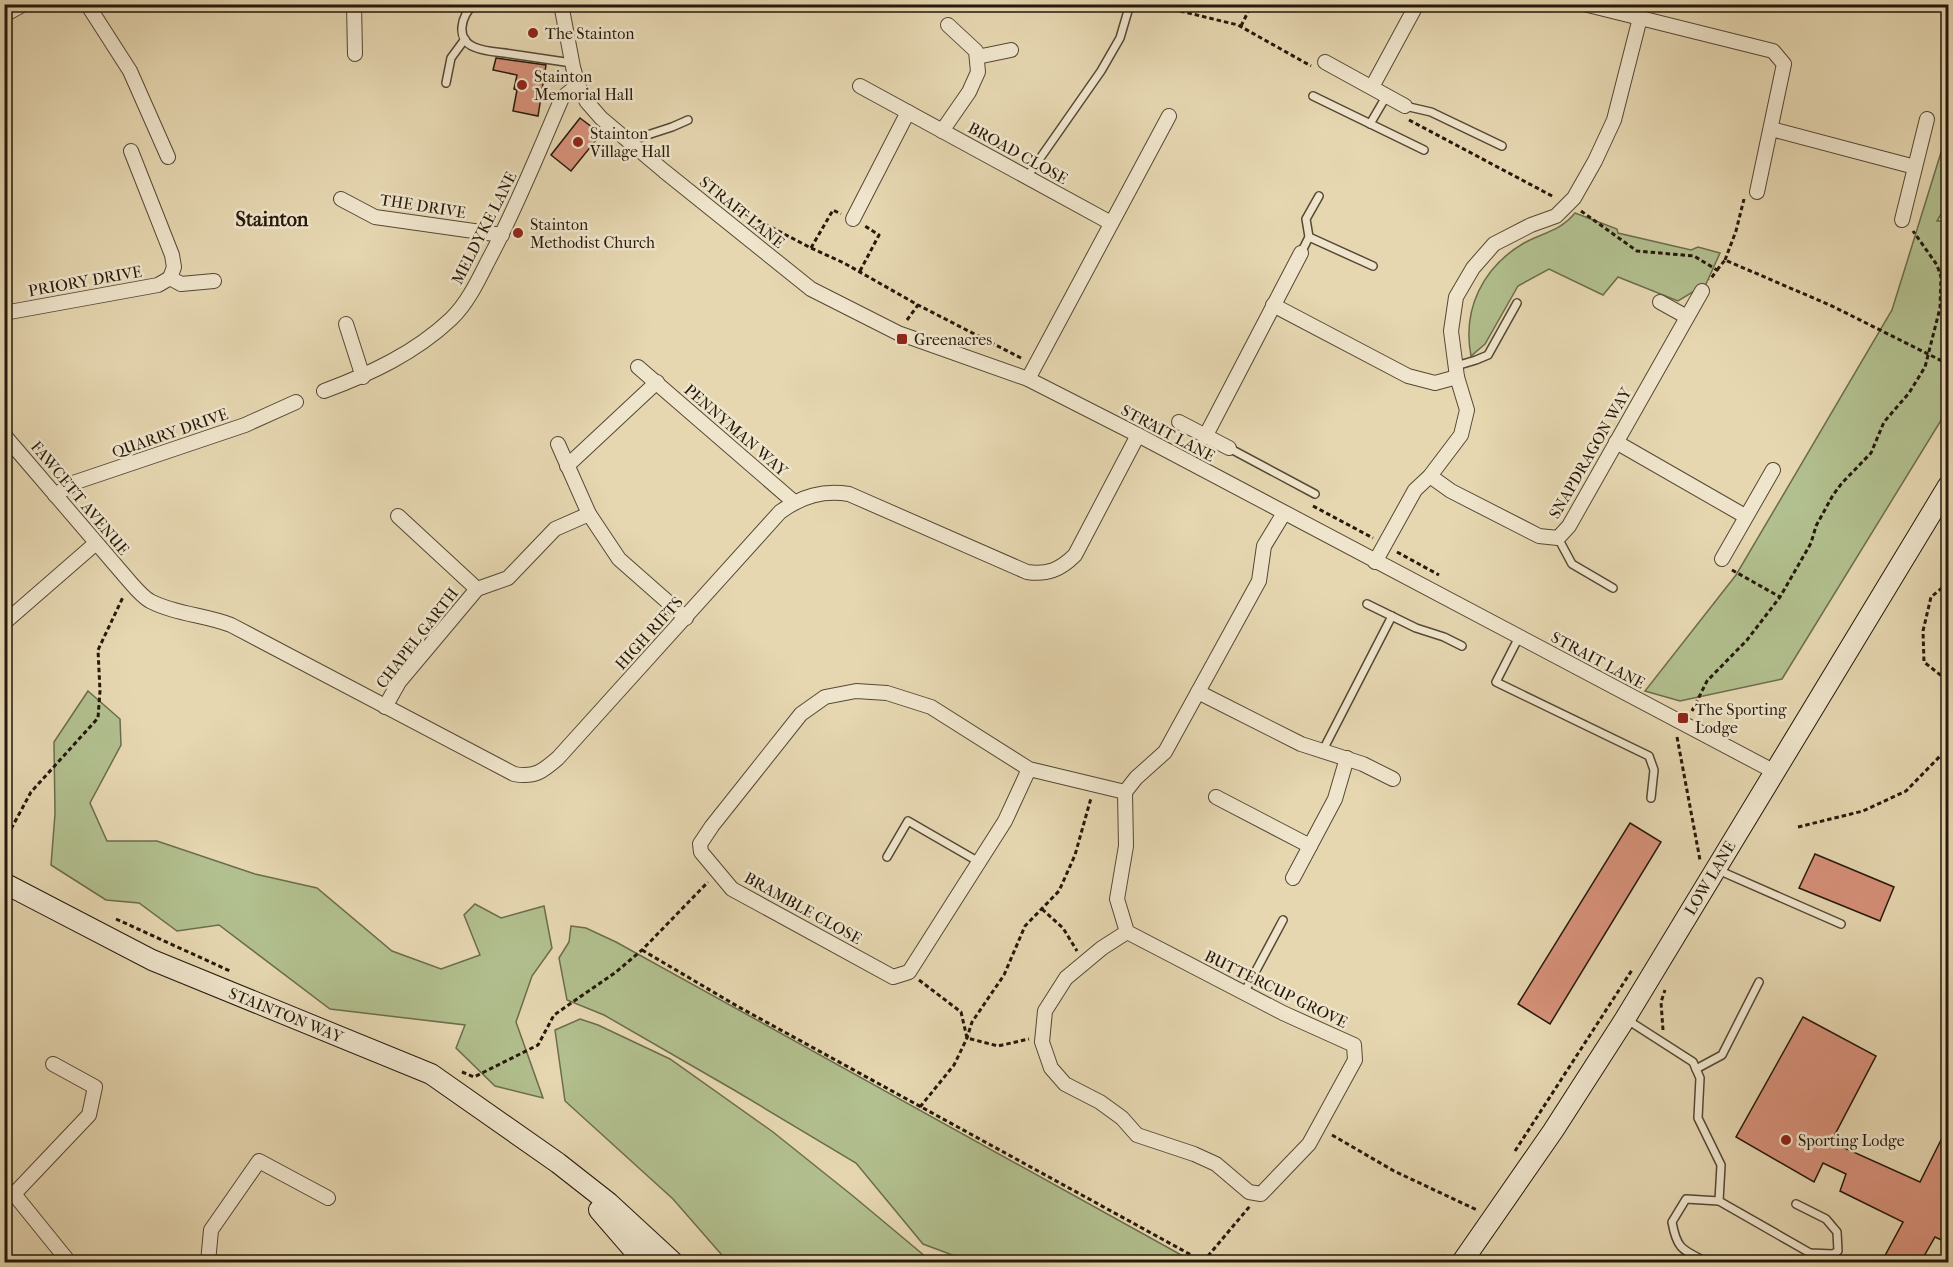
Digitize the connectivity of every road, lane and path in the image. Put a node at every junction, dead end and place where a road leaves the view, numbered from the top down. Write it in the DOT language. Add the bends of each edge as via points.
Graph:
graph roads {
  1 [pos="24,4"];
  2 [pos="87,4"];
  3 [pos="354,4"];
  4 [pos="474,4"];
  5 [pos="561,4"];
  6 [pos="1130,4"];
  7 [pos="1151,4"];
  8 [pos="1252,4"];
  9 [pos="1417,4"];
  10 [pos="1584,4"];
  11 [pos="4,15"];
  12 [pos="1640,18"];
  13 [pos="948,25"];
  14 [pos="1241,26"];
  15 [pos="465,39"];
  16 [pos="1011,50"];
  17 [pos="355,54"];
  18 [pos="977,57"];
  19 [pos="1325,62"];
  20 [pos="572,63"];
  21 [pos="446,83"];
  22 [pos="578,85"];
  23 [pos="860,86"];
  24 [pos="1372,87"];
  25 [pos="1387,95"];
  26 [pos="1313,96"];
  27 [pos="1405,106"];
  28 [pos="908,112"];
  29 [pos="1169,116"];
  30 [pos="1927,119"];
  31 [pos="688,120"];
  32 [pos="1370,124"];
  33 [pos="1771,129"];
  34 [pos="942,130"];
  35 [pos="629,141"];
  36 [pos="1502,146"];
  37 [pos="1424,150"];
  38 [pos="131,151"];
  39 [pos="168,157"];
  40 [pos="1915,167"];
  41 [pos="1027,177"];
  42 [pos="1757,192"];
  43 [pos="1319,196"];
  44 [pos="341,199"];
  45 [pos="734,207"];
  46 [pos="853,219"];
  47 [pos="1902,220"];
  48 [pos="1112,223"];
  49 [pos="502,235"];
  50 [pos="1310,237"];
  51 [pos="1300,254"];
  52 [pos="1725,260"];
  53 [pos="1373,266"];
  54 [pos="1717,270"];
  55 [pos="1948,270"];
  56 [pos="1940,273"];
  57 [pos="170,278"];
  58 [pos="214,281"];
  59 [pos="1702,291"];
  60 [pos="1660,302"];
  61 [pos="1517,303"];
  62 [pos="1273,305"];
  63 [pos="4,313"];
  64 [pos="1687,316"];
  65 [pos="346,324"];
  66 [pos="1929,353"];
  67 [pos="1948,364"];
  68 [pos="1035,365"];
  69 [pos="638,367"];
  70 [pos="1457,371"];
  71 [pos="363,377"];
  72 [pos="1028,380"];
  73 [pos="657,382"];
  74 [pos="324,391"];
  75 [pos="296,402"];
  76 [pos="1179,422"];
  77 [pos="4,435"];
  78 [pos="1138,435"];
  79 [pos="1205,436"];
  80 [pos="1616,442"];
  81 [pos="558,444"];
  82 [pos="1229,448"];
  83 [pos="567,466"];
  84 [pos="1773,470"];
  85 [pos="1430,476"];
  86 [pos="1948,486"];
  87 [pos="1315,494"];
  88 [pos="55,495"];
  89 [pos="794,502"];
  90 [pos="1284,513"];
  91 [pos="589,514"];
  92 [pos="398,516"];
  93 [pos="1745,516"];
  94 [pos="1558,538"];
  95 [pos="96,543"];
  96 [pos="1376,562"];
  97 [pos="1724,563"];
  98 [pos="130,582"];
  99 [pos="1948,583"];
  100 [pos="1613,588"];
  101 [pos="477,589"];
  102 [pos="1780,597"];
  103 [pos="1367,604"];
  104 [pos="1392,616"];
  105 [pos="686,618"];
  106 [pos="4,623"];
  107 [pos="1519,637"];
  108 [pos="1462,646"];
  109 [pos="1948,681"];
  110 [pos="1198,692"];
  111 [pos="385,707"];
  112 [pos="1681,723"];
  113 [pos="1948,748"];
  114 [pos="1323,750"];
  115 [pos="1347,758"];
  116 [pos="1029,769"];
  117 [pos="1775,772"];
  118 [pos="1393,779"];
  119 [pos="1097,785"];
  120 [pos="1125,792"];
  121 [pos="1216,797"];
  122 [pos="1651,798"];
  123 [pos="1798,827"];
  124 [pos="4,842"];
  125 [pos="1310,846"];
  126 [pos="887,857"];
  127 [pos="979,862"];
  128 [pos="1708,866"];
  129 [pos="718,872"];
  130 [pos="1293,878"];
  131 [pos="4,883"];
  132 [pos="1042,909"];
  133 [pos="111,917"];
  134 [pos="1283,921"];
  135 [pos="1841,924"];
  136 [pos="1127,932"];
  137 [pos="642,950"];
  138 [pos="1084,963"];
  139 [pos="1634,966"];
  140 [pos="909,972"];
  141 [pos="239,975"];
  142 [pos="1760,982"];
  143 [pos="1244,993"];
  144 [pos="1625,1018"];
  145 [pos="1042,1036"];
  146 [pos="967,1038"];
  147 [pos="53,1064"];
  148 [pos="453,1068"];
  149 [pos="1696,1069"];
  150 [pos="920,1107"];
  151 [pos="1318,1128"];
  152 [pos="1513,1154"];
  153 [pos="558,1163"];
  154 [pos="9,1192"];
  155 [pos="1261,1194"];
  156 [pos="328,1198"];
  157 [pos="1719,1202"];
  158 [pos="1796,1204"];
  159 [pos="1472,1216"];
  160 [pos="1810,1253"];
  161 [pos="1833,1254"];
  162 [pos="1454,1258"];
  163 [pos="670,1262"];
  164 [pos="1204,1262"];
  165 [pos="69,1263"];
  166 [pos="208,1263"];
  167 [pos="644,1263"];
  168 [pos="1439,1263"];
  169 [pos="1707,1263"];
  170 [pos="1809,1263"];
  171 [pos="1838,1263"];
  1 -- 11 [label="street"];
  2 -- 39 [label="street" via="130,71"];
  3 -- 17 [label="street"];
  4 -- 15 [label="lane" via="461,24"];
  5 -- 20 [label="street, STRAIT LANE"];
  6 -- 41 [label="lane" via="1120,38 1101,71"];
  7 -- 14 [label="path"];
  8 -- 14 [label="path"];
  9 -- 24 [label="street"];
  10 -- 12 [label="street"];
  12 -- 33 [label="street" via="1773,51 1784,64"];
  12 -- 70 [label="street" via="1614,120 1574,198 1556,216 1494,244 1473,268 1456,297 1451,331"];
  13 -- 18 [label="street" via="976,51"];
  14 -- 19 [label="path" via="1320,70"];
  15 -- 20 [label="lane" via="483,49"];
  15 -- 21 [label="lane" via="451,58"];
  16 -- 18 [label="street"];
  18 -- 34 [label="street" via="978,72 969,92"];
  19 -- 24 [label="street"];
  20 -- 22 [label="street, STRAIT LANE"];
  22 -- 35 [label="street, STRAIT LANE" via="601,118"];
  22 -- 49 [label="street, MELDYKE LANE" via="562,98"];
  23 -- 28 [label="street, BROAD CLOSE"];
  24 -- 25 [label="street"];
  25 -- 27 [label="street"];
  25 -- 32 [label="lane"];
  26 -- 32 [label="lane"];
  27 -- 36 [label="lane" via="1431,112"];
  28 -- 34 [label="street, BROAD CLOSE"];
  28 -- 46 [label="street"];
  29 -- 48 [label="street"];
  30 -- 40 [label="street"];
  31 -- 35 [label="lane"];
  32 -- 37 [label="lane"];
  33 -- 40 [label="street"];
  33 -- 42 [label="street"];
  34 -- 41 [label="street, BROAD CLOSE"];
  35 -- 72 [label="street, STRAIT LANE" via="811,289 898,333"];
  38 -- 57 [label="street" via="172,255 174,267"];
  40 -- 47 [label="street"];
  41 -- 48 [label="street, BROAD CLOSE"];
  42 -- 52 [label="path" via="1746,190"];
  43 -- 50 [label="lane" via="1306,219"];
  44 -- 49 [label="street, THE DRIVE" via="375,217"];
  45 -- 68 [label="path"];
  47 -- 56 [label="path" via="1918,237"];
  48 -- 68 [label="street"];
  49 -- 71 [label="street, MELDYKE LANE" via="472,291 452,318 412,349"];
  50 -- 51 [label="lane"];
  50 -- 53 [label="lane"];
  51 -- 62 [label="street"];
  52 -- 54 [label="path"];
  52 -- 66 [label="path"];
  55 -- 56 [label="path"];
  56 -- 66 [label="path" via="1940,308"];
  57 -- 58 [label="street, PRIORY DRIVE" via="181,284"];
  57 -- 63 [label="street, PRIORY DRIVE" via="159,285"];
  59 -- 64 [label="street, SNAPDRAGON WAY"];
  60 -- 64 [label="street"];
  61 -- 70 [label="lane" via="1488,355"];
  62 -- 70 [label="street" via="1408,376 1435,383"];
  62 -- 79 [label="street"];
  64 -- 80 [label="street, SNAPDRAGON WAY"];
  65 -- 71 [label="street"];
  66 -- 67 [label="path"];
  66 -- 102 [label="path" via="1918,381 1884,422 1871,453 1842,483 1824,510"];
  68 -- 72 [label="street"];
  69 -- 73 [label="street, PENNYMAN WAY"];
  70 -- 85 [label="street" via="1467,410 1461,435"];
  71 -- 74 [label="street, MELDYKE LANE"];
  72 -- 78 [label="street, STRAIT LANE"];
  73 -- 83 [label="street"];
  73 -- 89 [label="street, PENNYMAN WAY"];
  75 -- 88 [label="street, QUARRY DRIVE" via="245,425 76,482"];
  76 -- 79 [label="street"];
  77 -- 88 [label="street, FAWCETT AVENUE"];
  78 -- 89 [label="street, HIGH RIFTS" via="1075,555 1066,564 1040,574 1027,572 849,494 814,494"];
  78 -- 90 [label="street, STRAIT LANE"];
  79 -- 82 [label="street"];
  80 -- 93 [label="street"];
  80 -- 94 [label="street, SNAPDRAGON WAY" via="1569,526"];
  81 -- 83 [label="street"];
  82 -- 87 [label="lane"];
  83 -- 91 [label="street"];
  84 -- 93 [label="street"];
  85 -- 94 [label="street, SNAPDRAGON WAY" via="1451,491 1539,536"];
  85 -- 96 [label="street" via="1415,490"];
  86 -- 117 [label="main road, LOW LANE"];
  88 -- 95 [label="street, FAWCETT AVENUE"];
  89 -- 105 [label="street, HIGH RIFTS" via="780,512"];
  90 -- 96 [label="street, STRAIT LANE"];
  90 -- 110 [label="street" via="1264,546 1259,581"];
  91 -- 101 [label="street, CHAPEL GARTH" via="555,529 508,578"];
  91 -- 105 [label="street" via="619,559"];
  92 -- 101 [label="street, CHAPEL GARTH"];
  93 -- 97 [label="street"];
  94 -- 100 [label="lane" via="1572,564"];
  95 -- 98 [label="street, FAWCETT AVENUE"];
  95 -- 106 [label="street"];
  96 -- 107 [label="street, STRAIT LANE"];
  97 -- 102 [label="path"];
  98 -- 111 [label="street, HIGH RIFTS" via="148,600 231,625"];
  98 -- 124 [label="path" via="98,650 98,718 31,792"];
  99 -- 109 [label="path" via="1931,597 1923,631 1924,662"];
  101 -- 111 [label="street, CHAPEL GARTH" via="399,682"];
  102 -- 112 [label="path" via="1747,640 1707,681 1689,718"];
  103 -- 104 [label="lane"];
  104 -- 108 [label="lane"];
  104 -- 114 [label="lane"];
  105 -- 111 [label="street, HIGH RIFTS" via="558,758 528,777 514,774"];
  107 -- 112 [label="street, STRAIT LANE"];
  107 -- 122 [label="lane" via="1496,682 1649,756 1654,770"];
  110 -- 114 [label="street" via="1301,744"];
  110 -- 120 [label="street" via="1165,752"];
  112 -- 117 [label="street, STRAIT LANE"];
  112 -- 128 [label="path" via="1677,737"];
  113 -- 123 [label="path" via="1906,791 1863,811"];
  114 -- 115 [label="street"];
  115 -- 118 [label="street"];
  115 -- 125 [label="street" via="1335,798"];
  116 -- 119 [label="street, BRAMBLE CLOSE"];
  116 -- 127 [label="street" via="1005,821"];
  116 -- 129 [label="street, BRAMBLE CLOSE" via="931,707 887,693 856,691 825,697 801,714 700,844 701,852"];
  117 -- 128 [label="main road, LOW LANE"];
  119 -- 120 [label="street, BRAMBLE CLOSE"];
  119 -- 132 [label="path" via="1075,855 1059,891"];
  120 -- 136 [label="street" via="1126,846 1117,899"];
  121 -- 125 [label="street"];
  125 -- 130 [label="street"];
  126 -- 127 [label="lane" via="909,821"];
  127 -- 140 [label="street"];
  128 -- 135 [label="lane"];
  128 -- 144 [label="main road, LOW LANE"];
  129 -- 137 [label="path"];
  129 -- 140 [label="street, BRAMBLE CLOSE" via="732,889 893,977"];
  131 -- 153 [label="main road, STAINTON WAY" via="152,960 431,1074"];
  132 -- 138 [label="path" via="1063,928"];
  132 -- 146 [label="path" via="1025,926 1004,975 972,1022"];
  133 -- 141 [label="path"];
  134 -- 143 [label="lane"];
  136 -- 138 [label="street"];
  136 -- 143 [label="street, BUTTERCUP GROVE"];
  137 -- 148 [label="path" via="554,1015 538,1045 474,1077"];
  137 -- 150 [label="path"];
  138 -- 145 [label="street" via="1066,978 1045,1011"];
  139 -- 152 [label="path"];
  140 -- 146 [label="path" via="961,1012"];
  142 -- 149 [label="lane" via="1722,1055"];
  143 -- 151 [label="street, BUTTERCUP GROVE" via="1354,1045 1355,1060"];
  144 -- 149 [label="lane" via="1693,1062"];
  144 -- 162 [label="main road, LOW LANE" via="1552,1131"];
  145 -- 146 [label="path" via="998,1046"];
  145 -- 155 [label="street" via="1052,1068 1065,1084 1100,1101 1137,1134 1216,1164 1249,1192"];
  146 -- 150 [label="path" via="954,1065"];
  147 -- 154 [label="street" via="95,1087 89,1115"];
  149 -- 157 [label="lane" via="1700,1078 1698,1118 1721,1165"];
  150 -- 164 [label="path"];
  151 -- 155 [label="street, BUTTERCUP GROVE"];
  151 -- 159 [label="path" via="1394,1171 1477,1210"];
  153 -- 163 [label="main road, STAINTON WAY" via="609,1203"];
  153 -- 167 [label="main road, STAINTON WAY"];
  154 -- 165 [label="street"];
  155 -- 164 [label="path"];
  156 -- 166 [label="street" via="259,1161 211,1230"];
  157 -- 160 [label="lane"];
  157 -- 169 [label="lane" via="1686,1199 1672,1222 1677,1244"];
  158 -- 161 [label="lane" via="1826,1219 1837,1232 1838,1251"];
  160 -- 161 [label="lane"];
  160 -- 170 [label="lane"];
  161 -- 171 [label="lane"];
  162 -- 168 [label="path"];
}
